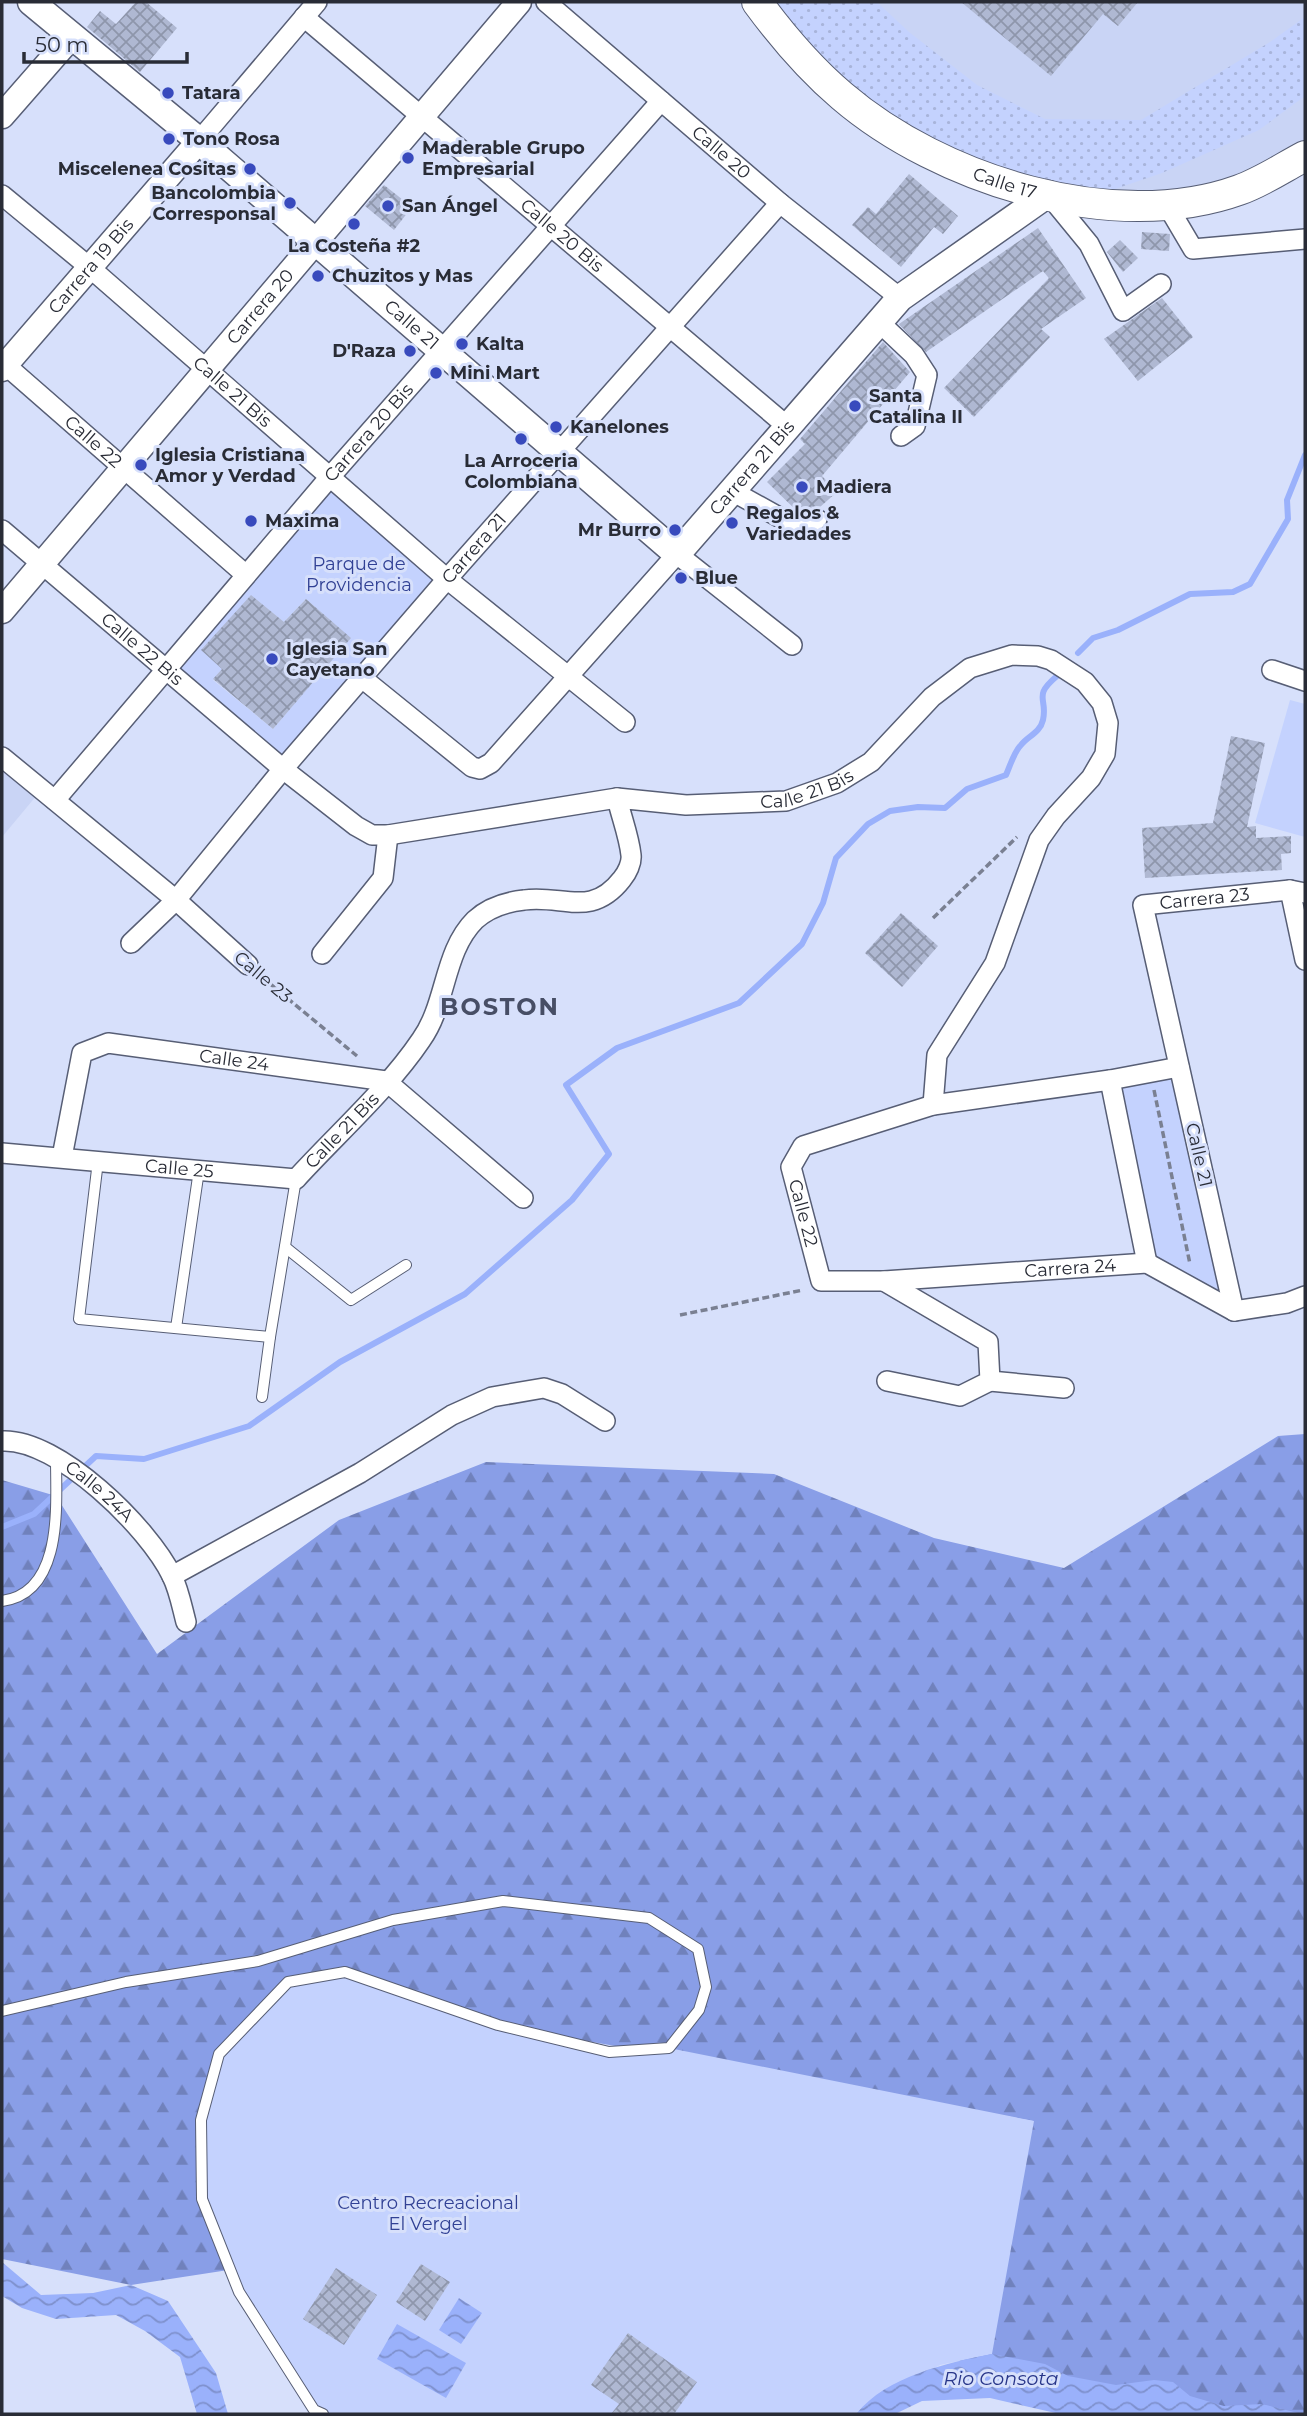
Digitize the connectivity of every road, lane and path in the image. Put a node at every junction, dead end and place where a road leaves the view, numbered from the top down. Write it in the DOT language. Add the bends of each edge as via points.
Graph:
graph roads {
  1 [pos="317,2"];
  2 [pos="519,2"];
  3 [pos="545,2"];
  4 [pos="757,2"];
  5 [pos="33,3"];
  6 [pos="304,18"];
  7 [pos="72,36"];
  8 [pos="661,101"];
  9 [pos="2,116"];
  10 [pos="422,116"];
  11 [pos="199,141"];
  12 [pos="1305,156"];
  13 [pos="1048,194"];
  14 [pos="2,195"];
  15 [pos="779,203"];
  16 [pos="1167,205"];
  17 [pos="550,226"];
  18 [pos="1305,239"];
  19 [pos="316,242"];
  20 [pos="88,266"];
  21 [pos="1161,284"];
  22 [pos="900,298"];
  23 [pos="880,322"];
  24 [pos="671,326"];
  25 [pos="441,350"];
  26 [pos="3,365"];
  27 [pos="208,369"];
  28 [pos="788,428"];
  29 [pos="901,436"];
  30 [pos="560,454"];
  31 [pos="125,466"];
  32 [pos="329,478"];
  33 [pos="732,491"];
  34 [pos="817,519"];
  35 [pos="2,530"];
  36 [pos="677,554"];
  37 [pos="42,564"];
  38 [pos="246,575"];
  39 [pos="447,579"];
  40 [pos="2,611"];
  41 [pos="792,645"];
  42 [pos="165,669"];
  43 [pos="1272,670"];
  44 [pos="362,678"];
  45 [pos="570,678"];
  46 [pos="1305,681"];
  47 [pos="625,722"];
  48 [pos="2,757"];
  49 [pos="283,769"];
  50 [pos="617,798"];
  51 [pos="55,800"];
  52 [pos="1056,816"];
  53 [pos="387,835"];
  54 [pos="1298,892"];
  55 [pos="176,900"];
  56 [pos="933,918"];
  57 [pos="131,943"];
  58 [pos="322,954"];
  59 [pos="1305,960"];
  60 [pos="248,965"];
  61 [pos="1179,1067"];
  62 [pos="1150,1072"];
  63 [pos="1110,1080"];
  64 [pos="386,1081"];
  65 [pos="933,1105"];
  66 [pos="2,1153"];
  67 [pos="62,1157"];
  68 [pos="99,1161"];
  69 [pos="200,1170"];
  70 [pos="296,1179"];
  71 [pos="523,1198"];
  72 [pos="285,1247"];
  73 [pos="1147,1263"];
  74 [pos="405,1265"];
  75 [pos="821,1281"];
  76 [pos="884,1281"];
  77 [pos="1196,1290"];
  78 [pos="1305,1296"];
  79 [pos="1234,1311"];
  80 [pos="680,1315"];
  81 [pos="176,1328"];
  82 [pos="270,1337"];
  83 [pos="887,1381"];
  84 [pos="990,1381"];
  85 [pos="1064,1388"];
  86 [pos="262,1397"];
  87 [pos="606,1422"];
  88 [pos="2,1441"];
  89 [pos="56,1459"];
  90 [pos="173,1576"];
  91 [pos="2,1601"];
  92 [pos="186,1622"];
  93 [pos="2,2011"];
  94 [pos="323,2414"];
  1 -- 6 [label="street, Carrera 19 Bis"];
  2 -- 10 [label="street, Carrera 20"];
  3 -- 8 [label="street, Calle 20"];
  4 -- 13 [label="main road, Calle 17" via="787,43 833,88 890,131 948,162"];
  5 -- 7 [label="main road, Calle 21"];
  6 -- 10 [label="street, Calle 20 Bis"];
  6 -- 11 [label="street, Carrera 19 Bis"];
  7 -- 9 [label="street"];
  7 -- 11 [label="main road, Calle 21"];
  8 -- 15 [label="street, Calle 20"];
  8 -- 17 [label="street, Carrera 20 Bis"];
  10 -- 17 [label="street, Calle 20 Bis"];
  10 -- 19 [label="street, Carrera 20"];
  11 -- 19 [label="main road, Calle 21"];
  11 -- 20 [label="street, Carrera 19 Bis"];
  12 -- 16 [label="main road, Calle 17" via="1239,190"];
  13 -- 16 [label="main road, Calle 17" via="1080,201"];
  13 -- 21 [label="street" via="1089,244 1123,311"];
  13 -- 22 [label="main road, Carrera 21 Bis"];
  14 -- 20 [label="street, Calle 21 Bis"];
  15 -- 22 [label="street, Calle 20"];
  15 -- 24 [label="street, Carrera 21"];
  16 -- 18 [label="street" via="1193,249"];
  17 -- 24 [label="street, Calle 20 Bis"];
  17 -- 25 [label="street, Carrera 20 Bis"];
  19 -- 25 [label="main road, Calle 21"];
  19 -- 27 [label="street, Carrera 20"];
  20 -- 26 [label="street, Carrera 19 Bis"];
  20 -- 27 [label="street, Calle 21 Bis"];
  22 -- 23 [label="main road, Carrera 21 Bis"];
  23 -- 28 [label="main road, Carrera 21 Bis"];
  23 -- 29 [label="street" via="914,355 927,375 915,426"];
  24 -- 28 [label="street, Calle 20 Bis"];
  24 -- 30 [label="street, Carrera 21"];
  25 -- 30 [label="main road, Calle 21"];
  25 -- 32 [label="street, Carrera 20 Bis"];
  26 -- 31 [label="street, Calle 22"];
  27 -- 31 [label="street, Carrera 20"];
  27 -- 32 [label="street, Calle 21 Bis"];
  28 -- 33 [label="main road, Carrera 21 Bis"];
  30 -- 36 [label="main road, Calle 21"];
  30 -- 39 [label="street, Carrera 21"];
  31 -- 37 [label="street, Carrera 20"];
  31 -- 38 [label="street, Calle 22"];
  32 -- 38 [label="street, Carrera 20 Bis"];
  32 -- 39 [label="street, Calle 21 Bis"];
  33 -- 34 [label="street" via="804,531"];
  33 -- 36 [label="main road, Carrera 21 Bis"];
  35 -- 37 [label="street, Calle 22 Bis"];
  36 -- 41 [label="street, Calle 21"];
  36 -- 45 [label="street, Carrera 21 Bis"];
  37 -- 40 [label="street, Carrera 20"];
  37 -- 42 [label="street, Calle 22 Bis"];
  38 -- 42 [label="street, Carrera 20 Bis"];
  39 -- 44 [label="street, Carrera 21"];
  39 -- 45 [label="street, Calle 21 Bis"];
  42 -- 49 [label="street, Calle 22 Bis"];
  42 -- 51 [label="street, Carrera 20 Bis"];
  43 -- 46 [label="street"];
  44 -- 45 [label="street, Carrera 21 Bis" via="480,769 491,764"];
  44 -- 49 [label="street, Carrera 21"];
  45 -- 47 [label="street, Calle 21 Bis"];
  48 -- 51 [label="street, Calle 23"];
  49 -- 53 [label="street, Calle 22 Bis" via="356,826 372,835"];
  49 -- 55 [label="street, Carrera 21"];
  50 -- 52 [label="street, Calle 21 Bis" via="686,805 769,803 819,792 871,762 956,676 999,658 1038,656 1084,681 1102,703 1108,723 1102,764"];
  50 -- 53 [label="street"];
  50 -- 64 [label="street, Calle 21 Bis" via="632,858 615,889 600,899 572,904 527,899 500,905 476,919 457,942 423,1039"];
  51 -- 55 [label="street, Calle 23"];
  52 -- 56 [label="path" via="1026,830"];
  52 -- 65 [label="street, Calle 21 Bis" via="1039,840 995,963 937,1055"];
  53 -- 58 [label="street" via="383,878"];
  54 -- 59 [label="street"];
  54 -- 61 [label="street, Carrera 23" via="1143,905"];
  55 -- 57 [label="street, Carrera 21"];
  55 -- 60 [label="street, Calle 23"];
  60 -- 64 [label="path, Calle 23"];
  61 -- 62 [label="street"];
  61 -- 79 [label="street, Calle 21"];
  62 -- 63 [label="street"];
  62 -- 77 [label="path"];
  63 -- 65 [label="street"];
  63 -- 73 [label="street"];
  64 -- 67 [label="street, Calle 24" via="108,1043 82,1053"];
  64 -- 70 [label="street, Calle 21 Bis"];
  64 -- 71 [label="street"];
  65 -- 75 [label="street, Calle 22" via="803,1146 791,1167"];
  66 -- 67 [label="street"];
  67 -- 68 [label="street, Calle 25"];
  68 -- 69 [label="street, Calle 25"];
  68 -- 81 [label="lane" via="79,1318"];
  69 -- 70 [label="street, Calle 25"];
  69 -- 81 [label="lane"];
  70 -- 72 [label="lane"];
  72 -- 74 [label="lane" via="351,1300"];
  72 -- 82 [label="lane"];
  73 -- 76 [label="street, Carrera 24"];
  73 -- 77 [label="street"];
  75 -- 76 [label="street, Carrera 24"];
  75 -- 80 [label="path" via="798,1292"];
  76 -- 84 [label="street" via="988,1342"];
  77 -- 79 [label="street"];
  78 -- 79 [label="street"];
  81 -- 82 [label="lane"];
  82 -- 86 [label="lane"];
  83 -- 84 [label="street" via="960,1396"];
  84 -- 85 [label="street"];
  87 -- 90 [label="street" via="544,1388 492,1397 452,1415 360,1473"];
  88 -- 89 [label="street, Calle 24A" via="13,1440"];
  89 -- 90 [label="street, Calle 24A" via="113,1499"];
  89 -- 91 [label="lane" via="53,1552 28,1590"];
  90 -- 92 [label="street, Calle 24A"];
  93 -- 94 [label="lane" via="126,1983 258,1961 393,1920 503,1900 649,1918 698,1949 706,1987 699,2010 669,2048 609,2052 498,2025 345,1972 288,1982 219,2054 201,2120 202,2199 239,2292 314,2410"];
}
